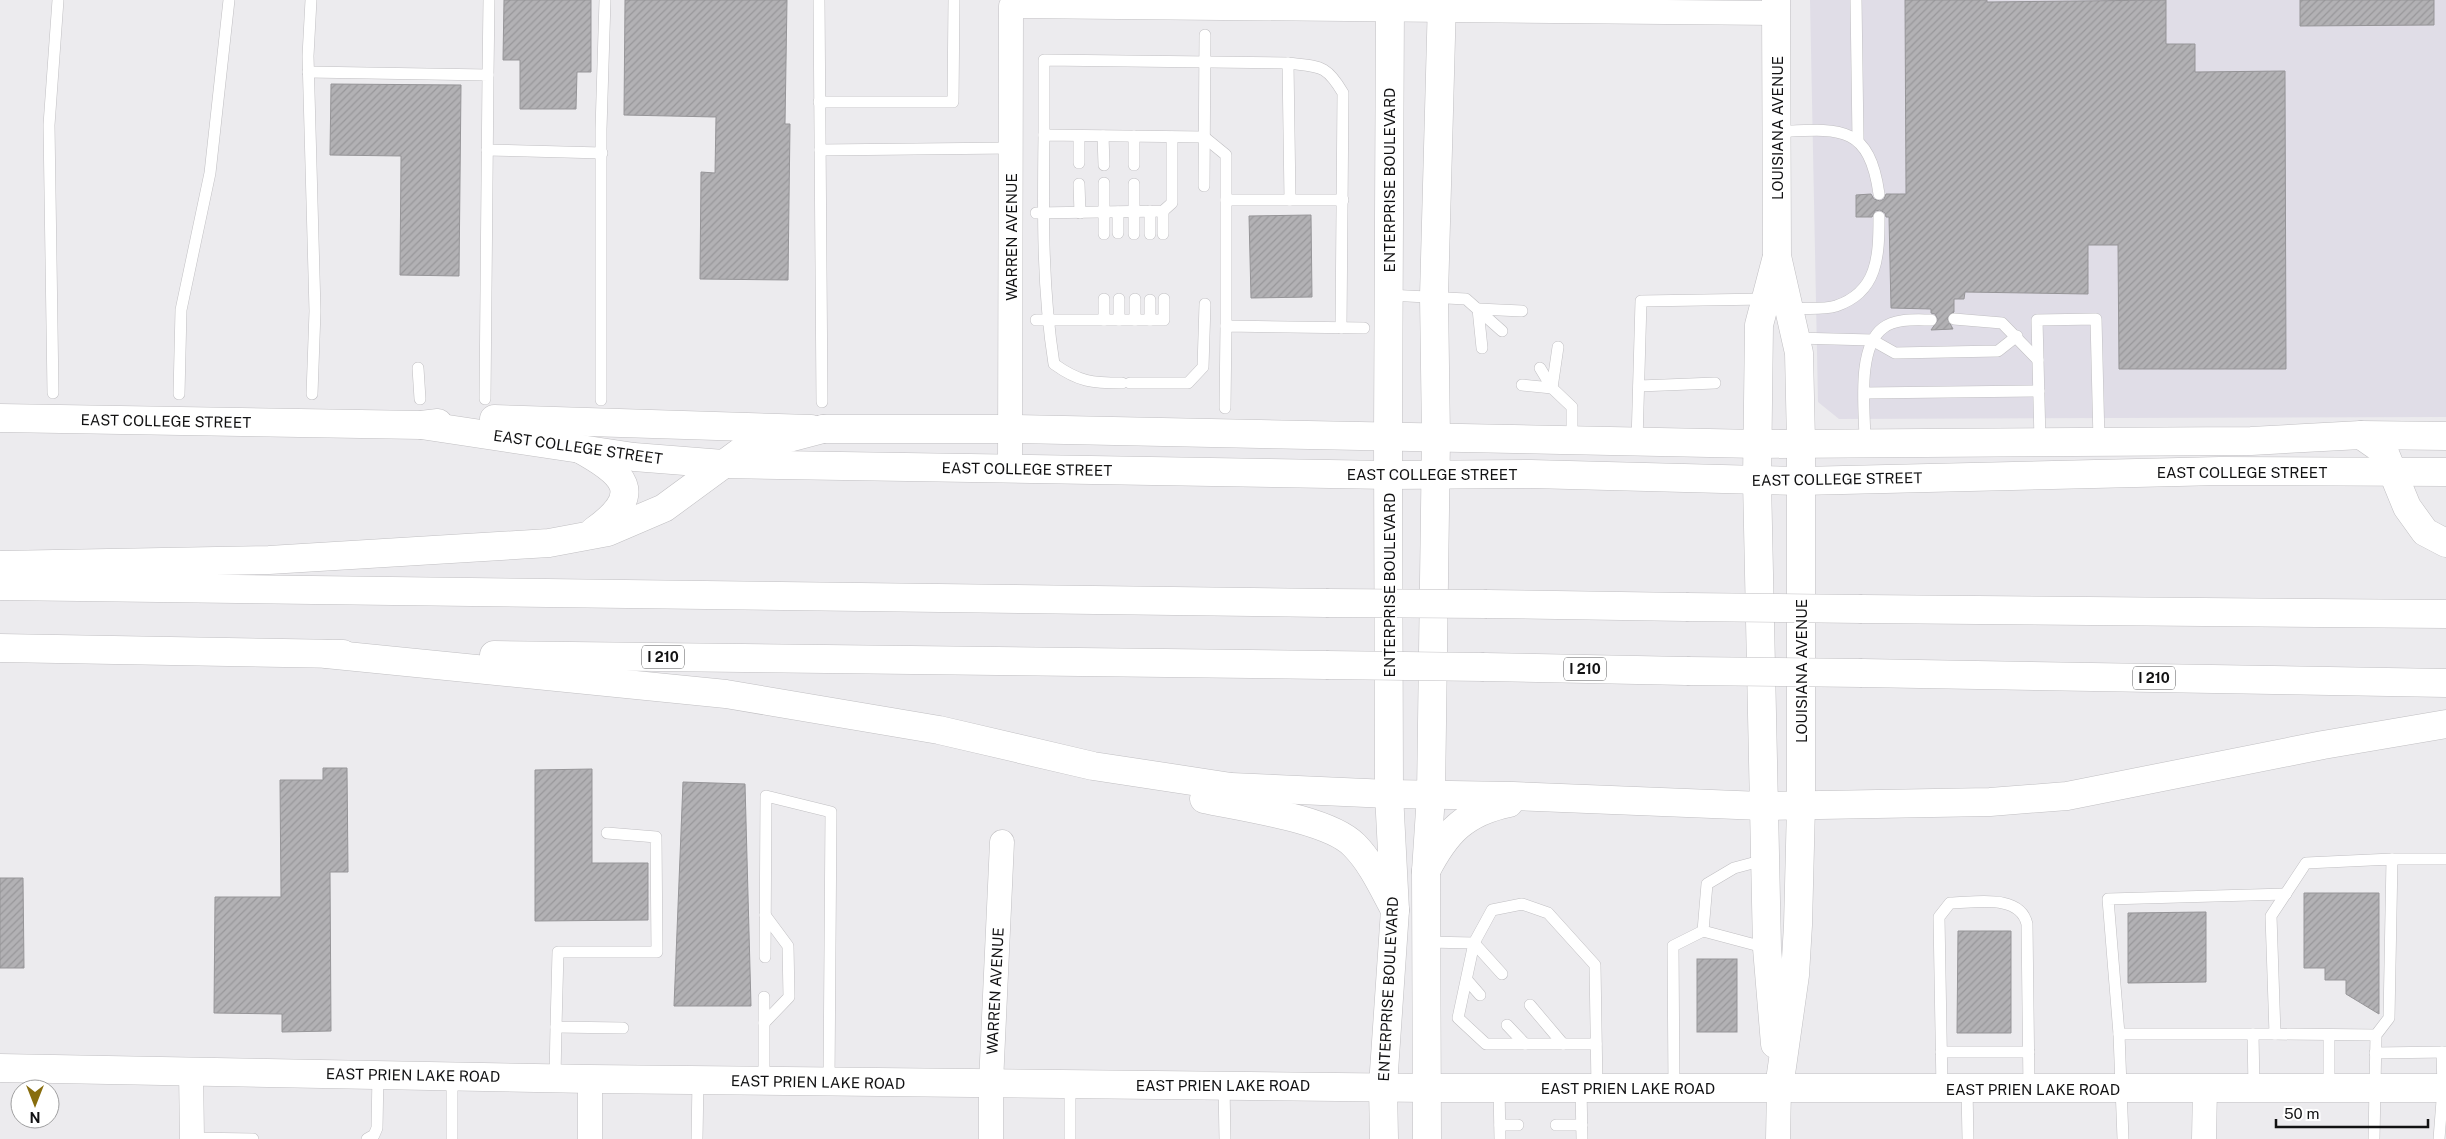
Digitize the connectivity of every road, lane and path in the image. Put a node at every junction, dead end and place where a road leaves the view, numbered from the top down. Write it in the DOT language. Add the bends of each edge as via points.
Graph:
graph roads {
  1 [pos="58,0"];
  2 [pos="229,0"];
  3 [pos="311,0"];
  4 [pos="489,0"];
  5 [pos="605,0"];
  6 [pos="819,0"];
  7 [pos="954,0"];
  8 [pos="1856,0"];
  9 [pos="1390,4"];
  10 [pos="1442,4"];
  11 [pos="1776,6"];
  12 [pos="1205,35"];
  13 [pos="1204,62"];
  14 [pos="1288,64"];
  15 [pos="308,72"];
  16 [pos="488,75"];
  17 [pos="820,102"];
  18 [pos="1776,132"];
  19 [pos="1044,135"];
  20 [pos="1079,136"];
  21 [pos="1104,136"];
  22 [pos="1134,136"];
  23 [pos="1172,137"];
  24 [pos="1204,137"];
  25 [pos="1858,139"];
  26 [pos="1011,148"];
  27 [pos="487,150"];
  28 [pos="820,150"];
  29 [pos="602,153"];
  30 [pos="1079,163"];
  31 [pos="1104,165"];
  32 [pos="1134,165"];
  33 [pos="1104,183"];
  34 [pos="1079,184"];
  35 [pos="1134,184"];
  36 [pos="1204,186"];
  37 [pos="1879,194"];
  38 [pos="1226,200"];
  39 [pos="1290,200"];
  40 [pos="1343,200"];
  41 [pos="1150,211"];
  42 [pos="1163,211"];
  43 [pos="1080,212"];
  44 [pos="1104,212"];
  45 [pos="1118,212"];
  46 [pos="1134,212"];
  47 [pos="1040,213"];
  48 [pos="1879,217"];
  49 [pos="1118,233"];
  50 [pos="1104,234"];
  51 [pos="1134,234"];
  52 [pos="1150,234"];
  53 [pos="1164,234"];
  54 [pos="1388,294"];
  55 [pos="1434,296"];
  56 [pos="1104,299"];
  57 [pos="1119,299"];
  58 [pos="1135,299"];
  59 [pos="1164,299"];
  60 [pos="1150,300"];
  61 [pos="1205,304"];
  62 [pos="1778,304"];
  63 [pos="1478,309"];
  64 [pos="1522,311"];
  65 [pos="1954,319"];
  66 [pos="1042,320"];
  67 [pos="1104,320"];
  68 [pos="1119,320"];
  69 [pos="1135,320"];
  70 [pos="1150,320"];
  71 [pos="1931,320"];
  72 [pos="1226,326"];
  73 [pos="1341,328"];
  74 [pos="1364,328"];
  75 [pos="1502,331"];
  76 [pos="2017,336"];
  77 [pos="1796,338"];
  78 [pos="1872,340"];
  79 [pos="1558,347"];
  80 [pos="1482,348"];
  81 [pos="2038,360"];
  82 [pos="418,368"];
  83 [pos="1540,368"];
  84 [pos="1715,383"];
  85 [pos="1522,385"];
  86 [pos="1639,386"];
  87 [pos="1552,388"];
  88 [pos="2039,391"];
  89 [pos="53,393"];
  90 [pos="1865,393"];
  91 [pos="179,394"];
  92 [pos="312,394"];
  93 [pos="485,398"];
  94 [pos="601,400"];
  95 [pos="822,402"];
  96 [pos="1225,408"];
  97 [pos="421,412"];
  98 [pos="0,418"];
  99 [pos="823,429"];
  100 [pos="1010,429"];
  101 [pos="2361,436"];
  102 [pos="2446,436"];
  103 [pos="1388,438"];
  104 [pos="1436,438"];
  105 [pos="2099,440"];
  106 [pos="1572,441"];
  107 [pos="2040,441"];
  108 [pos="1637,442"];
  109 [pos="1802,442"];
  110 [pos="1865,442"];
  111 [pos="1758,444"];
  112 [pos="578,448"];
  113 [pos="723,464"];
  114 [pos="1010,469"];
  115 [pos="2392,471"];
  116 [pos="2446,472"];
  117 [pos="1436,474"];
  118 [pos="1390,475"];
  119 [pos="1757,480"];
  120 [pos="1801,481"];
  121 [pos="585,537"];
  122 [pos="2446,543"];
  123 [pos="0,565"];
  124 [pos="0,586"];
  125 [pos="2446,614"];
  126 [pos="0,648"];
  127 [pos="326,654"];
  128 [pos="2446,683"];
  129 [pos="2446,724"];
  130 [pos="1093,766"];
  131 [pos="1390,794"];
  132 [pos="1431,795"];
  133 [pos="1538,797"];
  134 [pos="1762,806"];
  135 [pos="1801,806"];
  136 [pos="607,833"];
  137 [pos="1002,842"];
  138 [pos="2392,859"];
  139 [pos="2446,859"];
  140 [pos="1764,860"];
  141 [pos="1426,872"];
  142 [pos="2286,894"];
  143 [pos="1395,910"];
  144 [pos="765,916"];
  145 [pos="1703,931"];
  146 [pos="1426,942"];
  147 [pos="1474,943"];
  148 [pos="1767,948"];
  149 [pos="765,957"];
  150 [pos="1502,974"];
  151 [pos="1467,980"];
  152 [pos="1480,995"];
  153 [pos="764,997"];
  154 [pos="1530,1005"];
  155 [pos="764,1023"];
  156 [pos="1507,1025"];
  157 [pos="556,1027"];
  158 [pos="623,1028"];
  159 [pos="2119,1034"];
  160 [pos="2253,1034"];
  161 [pos="2275,1034"];
  162 [pos="2329,1035"];
  163 [pos="2376,1035"];
  164 [pos="1524,1044"];
  165 [pos="1563,1044"];
  166 [pos="1596,1044"];
  167 [pos="1941,1052"];
  168 [pos="2029,1052"];
  169 [pos="2444,1052"];
  170 [pos="2375,1053"];
  171 [pos="0,1068"];
  172 [pos="192,1070"];
  173 [pos="378,1074"];
  174 [pos="452,1076"];
  175 [pos="555,1078"];
  176 [pos="590,1080"];
  177 [pos="698,1080"];
  178 [pos="764,1081"];
  179 [pos="829,1082"];
  180 [pos="991,1083"];
  181 [pos="1070,1084"];
  182 [pos="1224,1086"];
  183 [pos="1383,1086"];
  184 [pos="1427,1088"];
  185 [pos="1499,1088"];
  186 [pos="1589,1088"];
  187 [pos="1674,1088"];
  188 [pos="1779,1088"];
  189 [pos="2121,1088"];
  190 [pos="2205,1088"];
  191 [pos="2254,1088"];
  192 [pos="2329,1088"];
  193 [pos="2374,1088"];
  194 [pos="2444,1088"];
  195 [pos="1954,1089"];
  196 [pos="2029,1089"];
  197 [pos="1500,1125"];
  198 [pos="1518,1125"];
  199 [pos="1556,1125"];
  200 [pos="1582,1125"];
  201 [pos="192,1139"];
  202 [pos="253,1139"];
  203 [pos="367,1139"];
  204 [pos="452,1139"];
  205 [pos="590,1139"];
  206 [pos="697,1139"];
  207 [pos="991,1139"];
  208 [pos="1070,1139"];
  209 [pos="1225,1139"];
  210 [pos="1384,1139"];
  211 [pos="1427,1139"];
  212 [pos="1500,1139"];
  213 [pos="1582,1139"];
  214 [pos="1778,1139"];
  215 [pos="1968,1139"];
  216 [pos="2123,1139"];
  217 [pos="2204,1139"];
  218 [pos="2374,1139"];
  219 [pos="2439,1139"];
  1 -- 89 [label="lane" via="49,125"];
  2 -- 91 [label="lane" via="210,173 181,310"];
  3 -- 15 [label="lane"];
  4 -- 16 [label="lane"];
  5 -- 29 [label="lane"];
  6 -- 17 [label="lane"];
  7 -- 17 [label="lane" via="953,102"];
  8 -- 25 [label="lane"];
  9 -- 10 [label="street"];
  9 -- 26 [label="street, WARREN AVENUE" via="1011,6"];
  9 -- 54 [label="main road, ENTERPRISE BOULEVARD"];
  10 -- 11 [label="street"];
  10 -- 55 [label="main road"];
  11 -- 18 [label="main road, LOUISIANA AVENUE"];
  12 -- 13 [label="lane"];
  13 -- 14 [label="lane"];
  13 -- 19 [label="lane" via="1044,60"];
  13 -- 24 [label="lane"];
  14 -- 39 [label="lane"];
  14 -- 40 [label="lane" via="1316,66 1332,75 1343,93"];
  15 -- 16 [label="lane"];
  15 -- 92 [label="lane" via="315,311"];
  16 -- 27 [label="lane"];
  17 -- 28 [label="lane"];
  18 -- 25 [label="lane" via="1817,130"];
  18 -- 62 [label="main road, LOUISIANA AVENUE"];
  19 -- 20 [label="lane"];
  19 -- 47 [label="lane"];
  20 -- 21 [label="lane"];
  20 -- 30 [label="lane"];
  21 -- 22 [label="lane"];
  21 -- 31 [label="lane"];
  22 -- 23 [label="lane"];
  22 -- 32 [label="lane"];
  23 -- 24 [label="lane"];
  23 -- 42 [label="lane" via="1172,203"];
  24 -- 36 [label="lane"];
  24 -- 38 [label="lane" via="1226,155"];
  25 -- 37 [label="lane" via="1870,155"];
  26 -- 28 [label="lane"];
  26 -- 100 [label="street, WARREN AVENUE"];
  27 -- 29 [label="lane"];
  27 -- 93 [label="lane"];
  28 -- 95 [label="lane"];
  29 -- 94 [label="lane"];
  33 -- 44 [label="lane"];
  34 -- 43 [label="lane"];
  35 -- 46 [label="lane"];
  38 -- 39 [label="lane"];
  38 -- 72 [label="lane"];
  39 -- 40 [label="lane"];
  40 -- 73 [label="lane"];
  41 -- 42 [label="lane"];
  41 -- 46 [label="lane"];
  41 -- 52 [label="lane"];
  42 -- 53 [label="lane"];
  43 -- 44 [label="lane"];
  43 -- 47 [label="lane"];
  44 -- 45 [label="lane"];
  44 -- 50 [label="lane"];
  45 -- 46 [label="lane"];
  45 -- 49 [label="lane"];
  46 -- 51 [label="lane"];
  47 -- 66 [label="lane"];
  48 -- 62 [label="lane" via="1879,247 1873,274 1859,295 1834,306"];
  54 -- 55 [label="lane"];
  54 -- 103 [label="main road, ENTERPRISE BOULEVARD"];
  55 -- 63 [label="lane" via="1466,299"];
  55 -- 104 [label="main road"];
  56 -- 67 [label="lane"];
  57 -- 68 [label="lane"];
  58 -- 69 [label="lane"];
  59 -- 70 [label="lane" via="1164,320"];
  60 -- 70 [label="lane"];
  61 -- 66 [label="lane" via="1203,367 1188,383 1096,383 1071,377 1054,364"];
  62 -- 77 [label="main road, LOUISIANA AVENUE"];
  62 -- 86 [label="lane" via="1641,301"];
  62 -- 111 [label="main road, LOUISIANA AVENUE" via="1759,325"];
  63 -- 64 [label="lane"];
  63 -- 75 [label="lane"];
  63 -- 80 [label="lane"];
  65 -- 76 [label="lane" via="2002,323"];
  66 -- 67 [label="lane"];
  67 -- 68 [label="lane"];
  68 -- 69 [label="lane"];
  69 -- 70 [label="lane"];
  71 -- 78 [label="lane" via="1898,321 1882,328"];
  72 -- 73 [label="lane"];
  72 -- 96 [label="lane"];
  73 -- 74 [label="lane"];
  76 -- 78 [label="lane" via="1998,351 1895,354"];
  76 -- 81 [label="lane"];
  77 -- 78 [label="lane"];
  77 -- 109 [label="main road, LOUISIANA AVENUE"];
  78 -- 90 [label="lane" via="1865,357"];
  79 -- 87 [label="lane"];
  81 -- 88 [label="lane"];
  81 -- 105 [label="lane" via="2037,320 2096,319"];
  82 -- 97 [label="lane"];
  83 -- 87 [label="lane"];
  84 -- 86 [label="lane"];
  85 -- 87 [label="lane"];
  86 -- 108 [label="lane"];
  87 -- 106 [label="lane" via="1572,407"];
  88 -- 90 [label="lane"];
  88 -- 107 [label="lane"];
  90 -- 110 [label="lane"];
  97 -- 98 [label="main road, EAST COLLEGE STREET"];
  97 -- 99 [label="main road, EAST COLLEGE STREET" via="486,419"];
  97 -- 112 [label="main road, EAST COLLEGE STREET"];
  99 -- 100 [label="main road, EAST COLLEGE STREET"];
  99 -- 113 [label="main road" via="743,450"];
  100 -- 103 [label="main road, EAST COLLEGE STREET"];
  100 -- 114 [label="street, WARREN AVENUE"];
  101 -- 102 [label="main road, EAST COLLEGE STREET"];
  101 -- 105 [label="main road, EAST COLLEGE STREET" via="2251,441"];
  101 -- 115 [label="main road" via="2384,451"];
  103 -- 104 [label="main road, EAST COLLEGE STREET"];
  103 -- 118 [label="main road, ENTERPRISE BOULEVARD"];
  104 -- 106 [label="main road, EAST COLLEGE STREET"];
  104 -- 117 [label="main road"];
  105 -- 107 [label="main road, EAST COLLEGE STREET"];
  106 -- 108 [label="main road, EAST COLLEGE STREET"];
  107 -- 110 [label="main road, EAST COLLEGE STREET"];
  108 -- 111 [label="main road, EAST COLLEGE STREET"];
  109 -- 110 [label="main road, EAST COLLEGE STREET"];
  109 -- 111 [label="main road, EAST COLLEGE STREET"];
  109 -- 120 [label="main road, LOUISIANA AVENUE"];
  111 -- 119 [label="main road, LOUISIANA AVENUE"];
  112 -- 113 [label="main road, EAST COLLEGE STREET" via="634,458"];
  112 -- 121 [label="main road" via="601,461 619,476 626,487 624,502 611,519"];
  113 -- 114 [label="main road, EAST COLLEGE STREET"];
  113 -- 121 [label="main road" via="664,508 608,532"];
  114 -- 118 [label="main road, EAST COLLEGE STREET"];
  115 -- 116 [label="main road, EAST COLLEGE STREET"];
  115 -- 120 [label="main road, EAST COLLEGE STREET" via="2220,471"];
  115 -- 122 [label="main road" via="2407,507 2425,532"];
  117 -- 118 [label="main road, EAST COLLEGE STREET"];
  117 -- 119 [label="main road, EAST COLLEGE STREET"];
  117 -- 132 [label="main road"];
  118 -- 131 [label="main road, ENTERPRISE BOULEVARD"];
  119 -- 120 [label="main road, EAST COLLEGE STREET"];
  119 -- 134 [label="main road, LOUISIANA AVENUE"];
  120 -- 135 [label="main road, LOUISIANA AVENUE"];
  121 -- 123 [label="main road" via="549,543 270,560"];
  124 -- 125 [label="main road, bridge"];
  126 -- 127 [label="main road, I 210"];
  127 -- 128 [label="main road, I 210, bridge" via="1484,667"];
  127 -- 130 [label="main road" via="726,694 939,730"];
  129 -- 135 [label="main road" via="2068,796 1990,802"];
  130 -- 131 [label="main road" via="1231,787"];
  130 -- 143 [label="main road" via="1174,792 1334,831 1353,843 1367,860"];
  131 -- 132 [label="main road"];
  131 -- 143 [label="main road, ENTERPRISE BOULEVARD"];
  132 -- 133 [label="main road"];
  132 -- 141 [label="main road"];
  133 -- 134 [label="main road"];
  133 -- 141 [label="main road" via="1484,808 1470,816 1438,847"];
  134 -- 135 [label="main road"];
  134 -- 140 [label="main road, LOUISIANA AVENUE"];
  135 -- 188 [label="main road, LOUISIANA AVENUE" via="1795,975"];
  136 -- 157 [label="lane" via="656,836 657,952 558,952"];
  137 -- 180 [label="street, WARREN AVENUE"];
  138 -- 139 [label="lane"];
  138 -- 142 [label="lane" via="2306,863"];
  138 -- 163 [label="lane" via="2389,1018"];
  140 -- 145 [label="lane" via="1734,868 1707,884"];
  140 -- 148 [label="main road, LOUISIANA AVENUE"];
  141 -- 146 [label="main road"];
  142 -- 159 [label="lane" via="2108,898"];
  142 -- 161 [label="lane" via="2271,916"];
  143 -- 183 [label="main road, ENTERPRISE BOULEVARD"];
  144 -- 149 [label="lane"];
  144 -- 155 [label="lane" via="788,946 789,997"];
  144 -- 179 [label="lane" via="766,796 831,812"];
  145 -- 148 [label="lane"];
  145 -- 187 [label="lane" via="1674,946"];
  146 -- 147 [label="lane"];
  146 -- 184 [label="main road"];
  147 -- 150 [label="lane"];
  147 -- 151 [label="lane"];
  147 -- 166 [label="lane" via="1492,910 1522,904 1548,914 1595,965"];
  148 -- 188 [label="main road, LOUISIANA AVENUE"];
  151 -- 152 [label="lane"];
  151 -- 164 [label="lane" via="1458,1018 1486,1044"];
  153 -- 155 [label="lane"];
  154 -- 165 [label="lane"];
  155 -- 178 [label="lane"];
  156 -- 164 [label="lane"];
  157 -- 158 [label="lane"];
  157 -- 175 [label="lane"];
  159 -- 160 [label="lane"];
  159 -- 189 [label="lane"];
  160 -- 161 [label="lane"];
  160 -- 191 [label="lane"];
  161 -- 162 [label="lane"];
  162 -- 163 [label="lane"];
  162 -- 192 [label="lane"];
  163 -- 170 [label="lane"];
  164 -- 165 [label="lane"];
  165 -- 166 [label="lane"];
  166 -- 186 [label="lane"];
  167 -- 168 [label="lane"];
  167 -- 168 [label="lane" via="1939,917 1950,903 2001,903 2014,906 2025,915 2027,924"];
  167 -- 195 [label="lane"];
  168 -- 196 [label="lane"];
  169 -- 170 [label="lane"];
  169 -- 194 [label="lane"];
  170 -- 193 [label="lane"];
  171 -- 172 [label="main road, EAST PRIEN LAKE ROAD"];
  172 -- 173 [label="main road, EAST PRIEN LAKE ROAD"];
  172 -- 201 [label="street"];
  173 -- 174 [label="main road, EAST PRIEN LAKE ROAD"];
  173 -- 203 [label="lane" via="377,1128"];
  174 -- 175 [label="main road, EAST PRIEN LAKE ROAD"];
  174 -- 204 [label="lane"];
  175 -- 176 [label="main road, EAST PRIEN LAKE ROAD"];
  176 -- 177 [label="main road, EAST PRIEN LAKE ROAD"];
  176 -- 205 [label="street"];
  177 -- 178 [label="main road, EAST PRIEN LAKE ROAD"];
  177 -- 206 [label="lane"];
  178 -- 179 [label="main road, EAST PRIEN LAKE ROAD"];
  179 -- 180 [label="main road, EAST PRIEN LAKE ROAD"];
  180 -- 181 [label="main road, EAST PRIEN LAKE ROAD"];
  180 -- 207 [label="street, WARREN AVENUE"];
  181 -- 182 [label="main road, EAST PRIEN LAKE ROAD"];
  181 -- 208 [label="lane"];
  182 -- 183 [label="main road, EAST PRIEN LAKE ROAD"];
  182 -- 209 [label="lane"];
  183 -- 184 [label="main road, EAST PRIEN LAKE ROAD"];
  183 -- 210 [label="main road, ENTERPRISE BOULEVARD"];
  184 -- 185 [label="main road, EAST PRIEN LAKE ROAD"];
  184 -- 211 [label="main road"];
  185 -- 186 [label="main road, EAST PRIEN LAKE ROAD"];
  185 -- 197 [label="lane"];
  186 -- 187 [label="main road, EAST PRIEN LAKE ROAD"];
  186 -- 200 [label="lane"];
  187 -- 188 [label="main road, EAST PRIEN LAKE ROAD"];
  188 -- 195 [label="main road, EAST PRIEN LAKE ROAD"];
  188 -- 214 [label="street, LOUISIANA AVENUE"];
  189 -- 190 [label="main road, EAST PRIEN LAKE ROAD"];
  189 -- 196 [label="main road, EAST PRIEN LAKE ROAD"];
  189 -- 216 [label="lane"];
  190 -- 191 [label="main road, EAST PRIEN LAKE ROAD"];
  190 -- 217 [label="street"];
  191 -- 192 [label="main road, EAST PRIEN LAKE ROAD"];
  192 -- 193 [label="main road, EAST PRIEN LAKE ROAD"];
  193 -- 194 [label="main road, EAST PRIEN LAKE ROAD"];
  193 -- 218 [label="lane"];
  194 -- 219 [label="lane"];
  195 -- 196 [label="main road, EAST PRIEN LAKE ROAD"];
  195 -- 215 [label="lane"];
  197 -- 198 [label="lane"];
  197 -- 212 [label="lane"];
  199 -- 200 [label="lane"];
  200 -- 213 [label="lane"];
  201 -- 202 [label="lane"];
}
